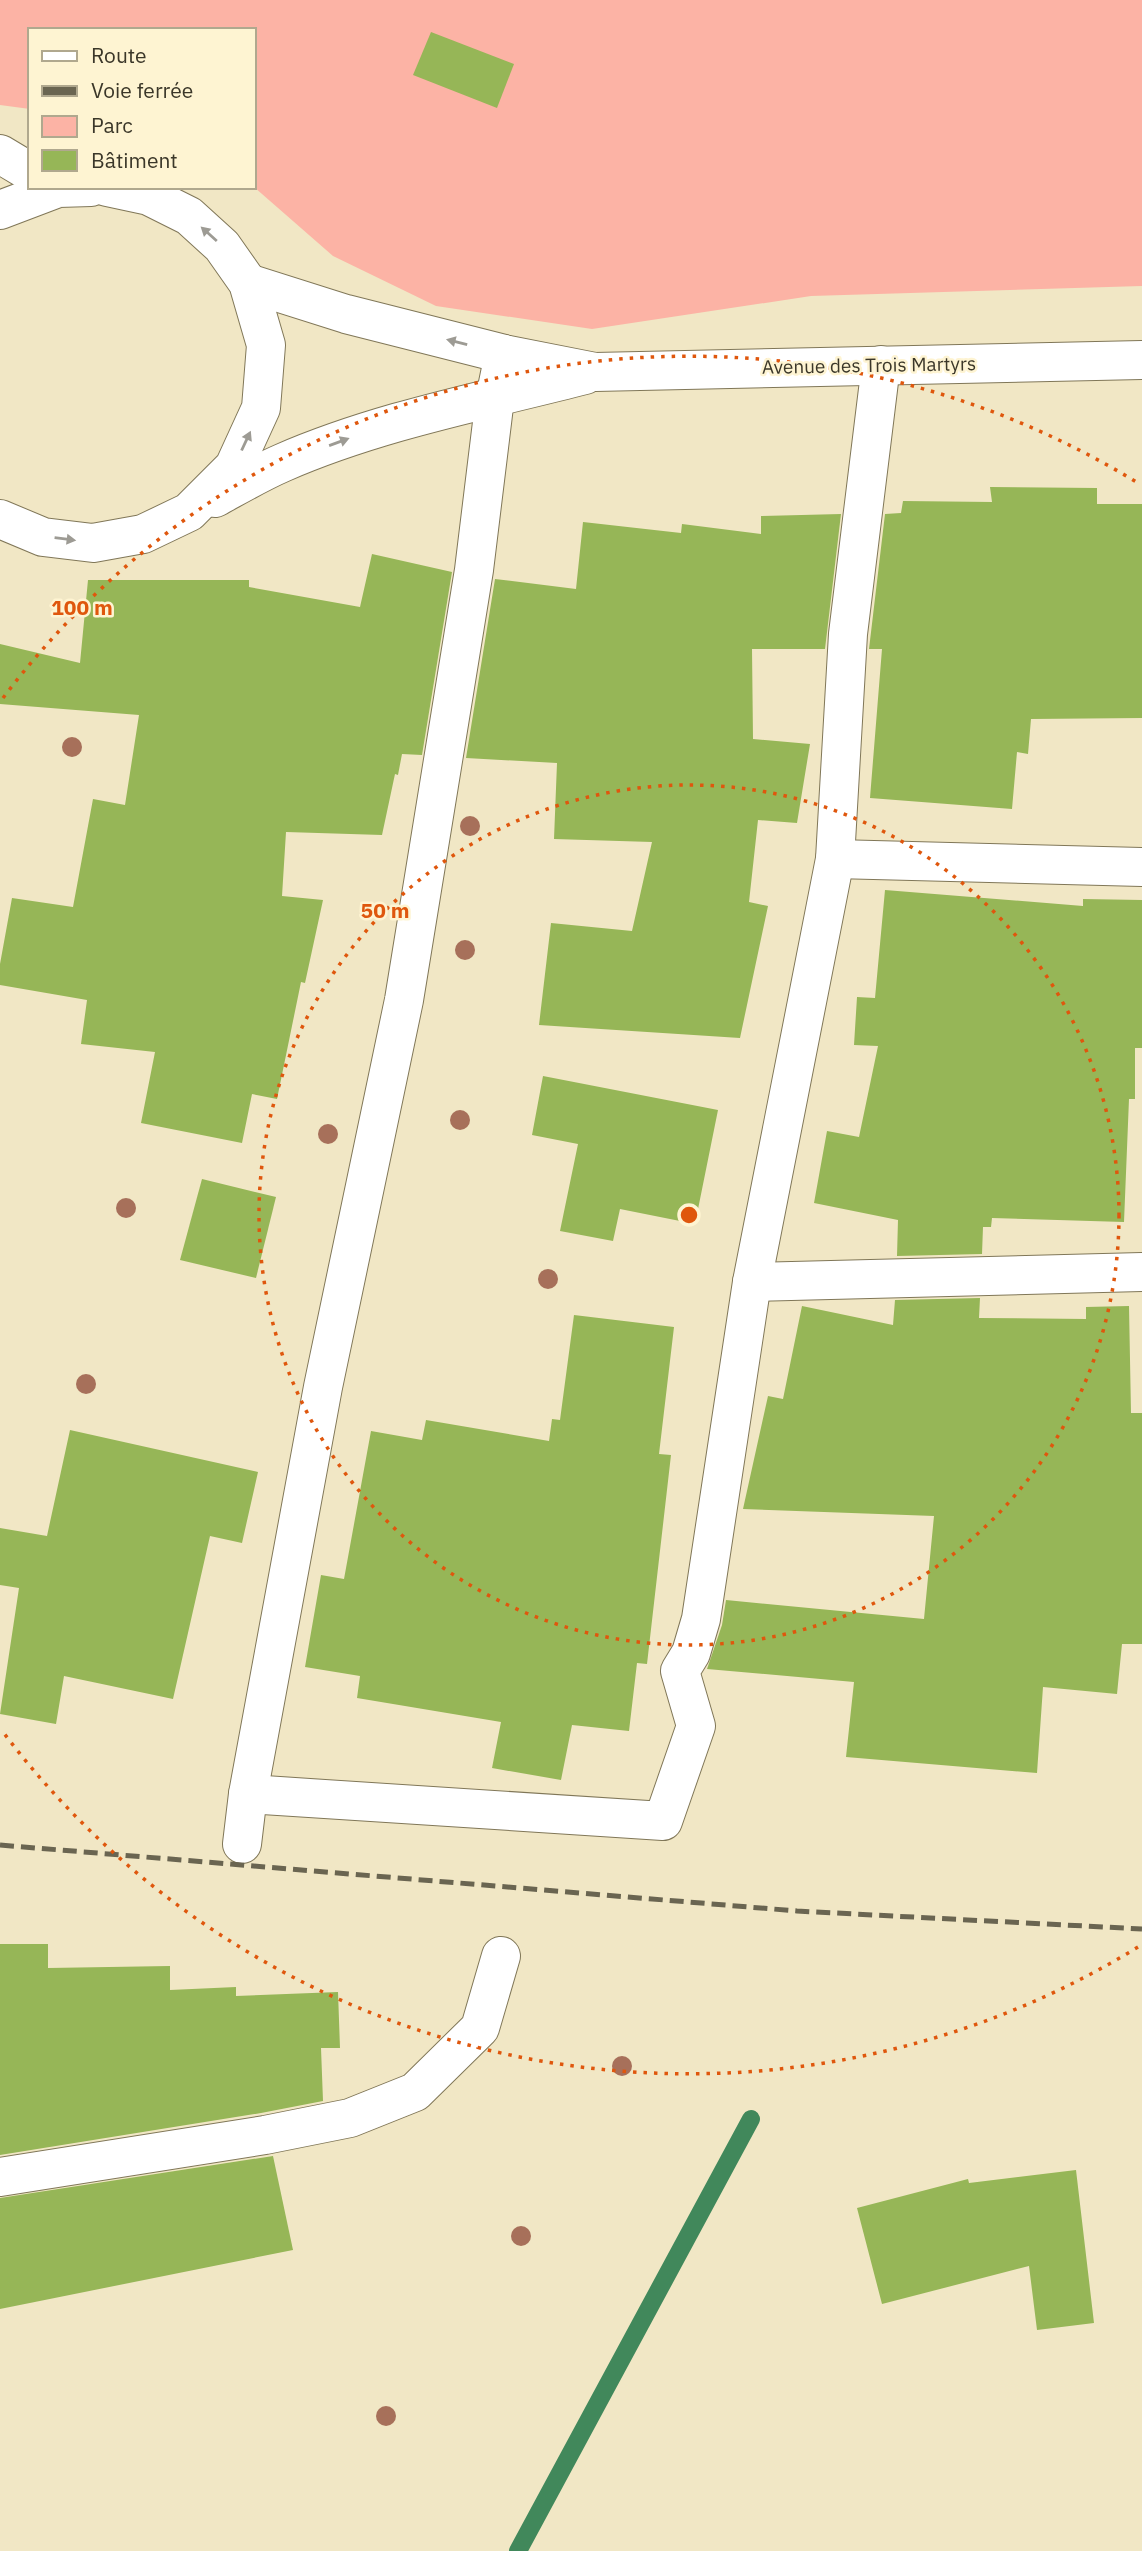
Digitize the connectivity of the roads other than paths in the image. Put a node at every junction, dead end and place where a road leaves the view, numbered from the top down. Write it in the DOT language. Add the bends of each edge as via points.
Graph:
graph roads {
  1 [pos="0,154"];
  2 [pos="28,168"];
  3 [pos="47,189"];
  4 [pos="116,189"];
  5 [pos="0,209"];
  6 [pos="248,283"];
  7 [pos="504,354"];
  8 [pos="1142,360"];
  9 [pos="881,365"];
  10 [pos="595,372"];
  11 [pos="495,398"];
  12 [pos="188,512"];
  13 [pos="0,519"];
  14 [pos="835,859"];
  15 [pos="1142,867"];
  16 [pos="1142,1272"];
  17 [pos="752,1282"];
  18 [pos="248,1794"];
  19 [pos="242,1844"];
  20 [pos="501,1956"];
  21 [pos="0,2177"];
  1 -- 2 [label="street"];
  3 -- 5 [label="street"];
  6 -- 4 [label="street, one-way" via="222,246 189,216 149,196"];
  7 -- 6 [label="street, Avenue des Trois Martyrs, one-way" via="346,314"];
  12 -- 6 [label="street, one-way" via="234,467 261,408 266,345"];
  7 -- 10 [label="street, Avenue des Trois Martyrs"];
  7 -- 11 [label="street"];
  8 -- 9 [label="street, Avenue des Trois Martyrs"];
  9 -- 10 [label="street, Avenue des Trois Martyrs"];
  9 -- 14 [label="street" via="848,634"];
  10 -- 11 [label="street, Avenue des Trois Martyrs"];
  12 -- 11 [label="street, Avenue des Trois Martyrs, one-way" via="282,463 412,418"];
  11 -- 18 [label="street" via="474,570 404,1000 323,1387"];
  13 -- 12 [label="street, Avenue des Trois Martyrs, one-way" via="43,537 93,543 143,534"];
  14 -- 15 [label="street"];
  14 -- 17 [label="street"];
  16 -- 17 [label="street"];
  17 -- 18 [label="street" via="701,1619 680,1671 696,1726 663,1821"];
  18 -- 19 [label="street"];
  20 -- 21 [label="street" via="480,2028 415,2092 350,2118"];
}
